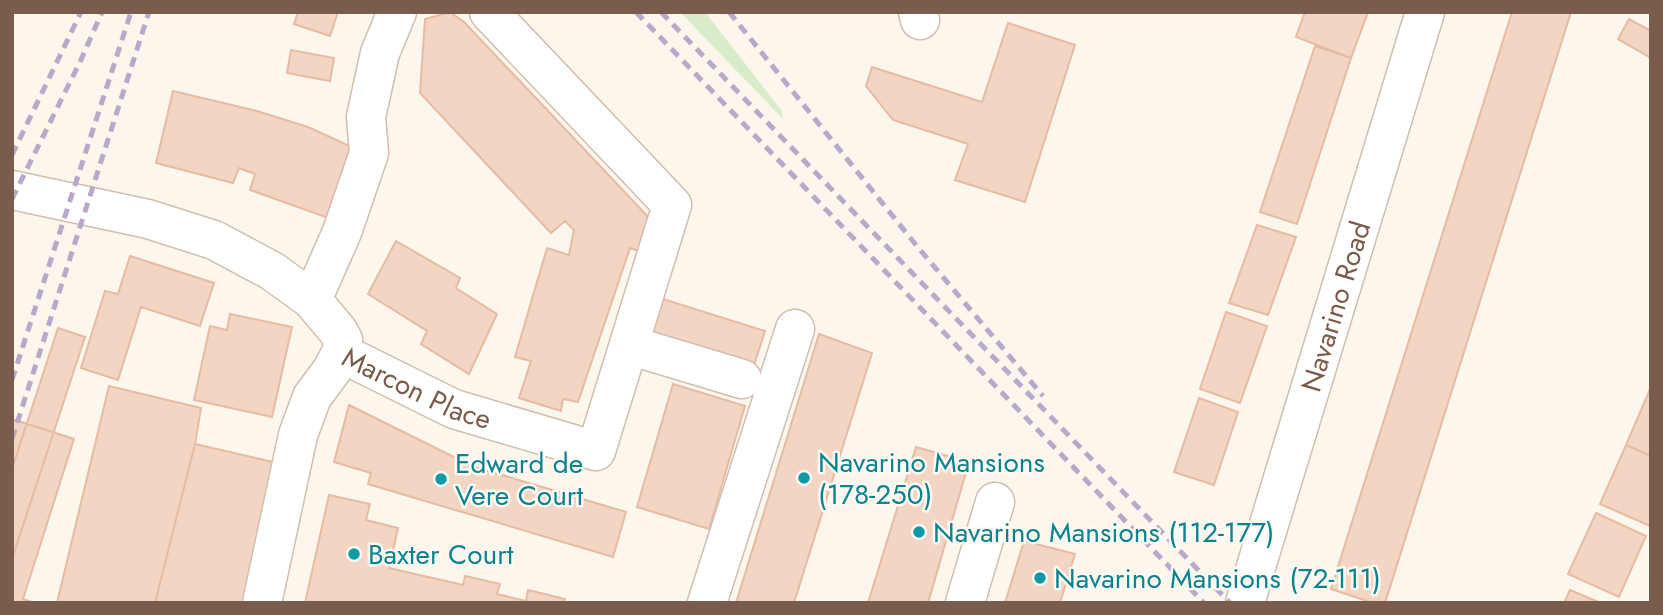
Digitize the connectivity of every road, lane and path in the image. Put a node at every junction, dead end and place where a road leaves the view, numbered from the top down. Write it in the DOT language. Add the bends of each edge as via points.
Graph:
graph roads {
  1 [pos="397,12"];
  2 [pos="489,12"];
  3 [pos="1425,12"];
  4 [pos="12,190"];
  5 [pos="312,300"];
  6 [pos="795,329"];
  7 [pos="629,345"];
  8 [pos="341,353"];
  9 [pos="742,379"];
  10 [pos="995,502"];
  11 [pos="1251,585"];
  12 [pos="262,603"];
  13 [pos="707,603"];
  14 [pos="965,603"];
  1 -- 5 [label="street" via="380,53 366,117 369,153"];
  2 -- 7 [label="street, Marcon Place" via="672,205"];
  3 -- 11 [label="street, Navarino Road"];
  4 -- 5 [label="street, Marcon Place" via="148,219 214,240 272,271"];
  5 -- 8 [label="street, Marcon Place" via="338,331"];
  6 -- 13 [label="street"];
  7 -- 8 [label="street, Marcon Place" via="596,451 454,410"];
  7 -- 9 [label="street"];
  8 -- 12 [label="street" via="305,410"];
  10 -- 14 [label="street"];
}
